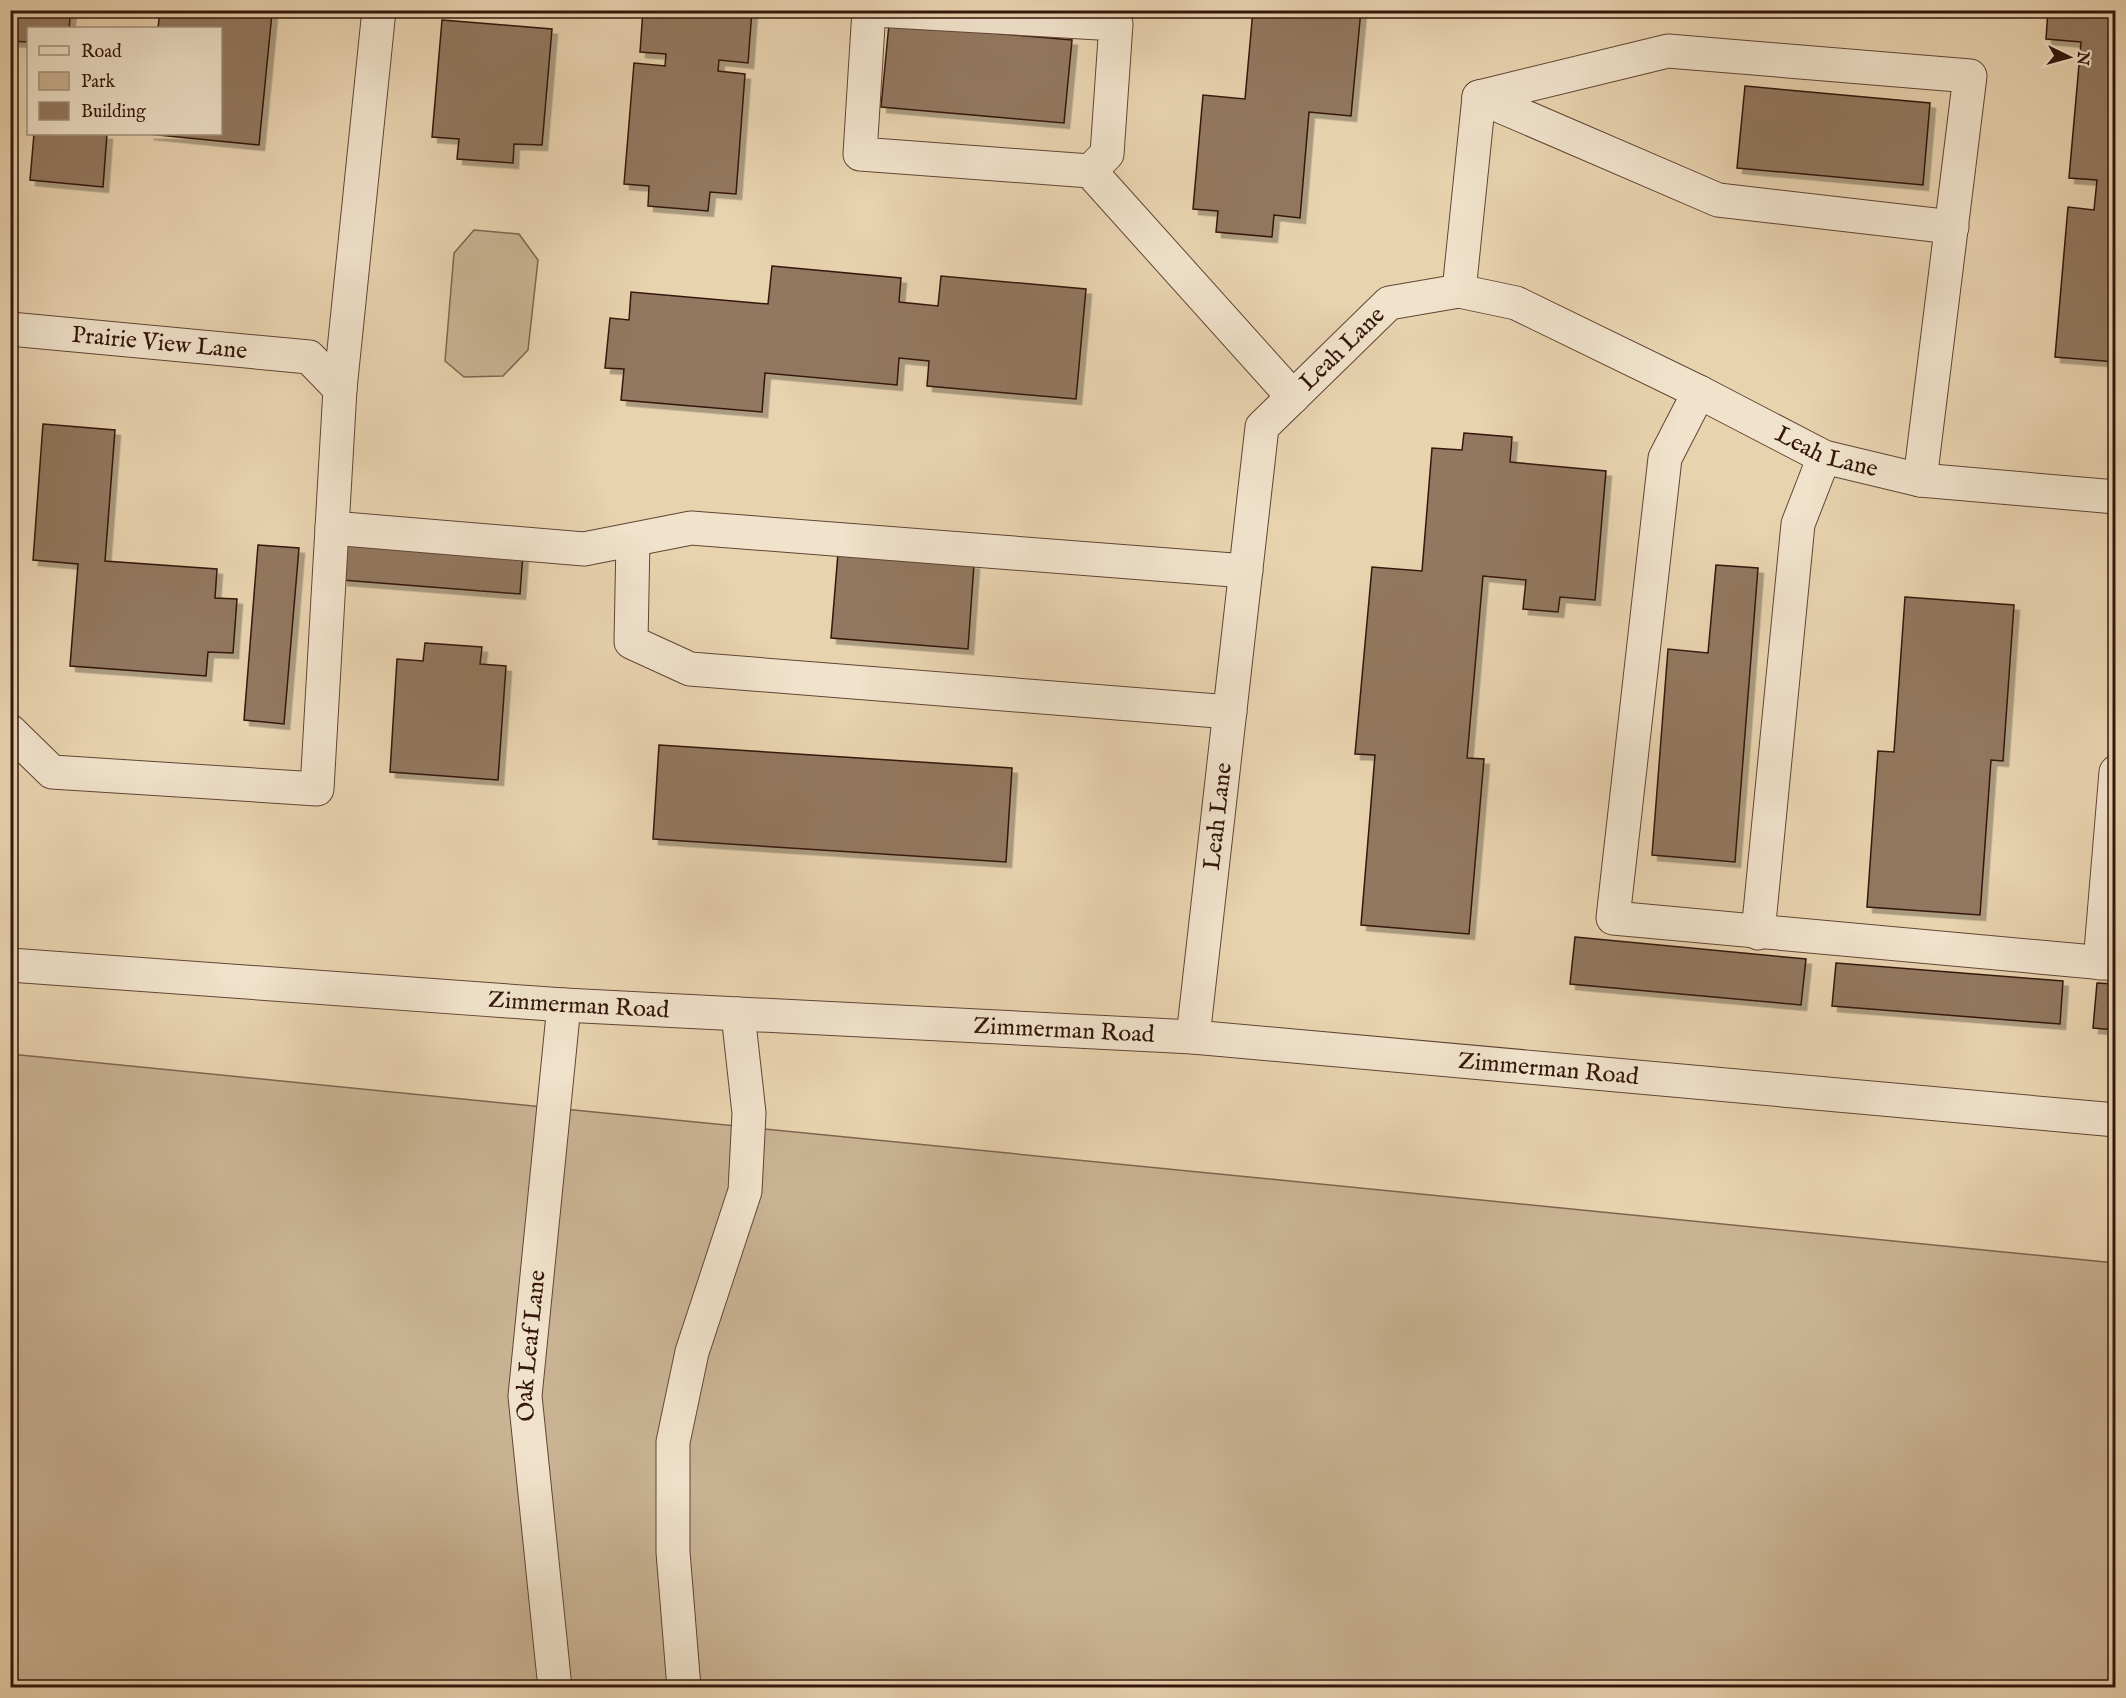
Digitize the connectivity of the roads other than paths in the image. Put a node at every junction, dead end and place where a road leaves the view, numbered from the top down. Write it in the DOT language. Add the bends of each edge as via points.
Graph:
graph roads {
  1 [pos="379,10"];
  2 [pos="869,10"];
  3 [pos="874,10"];
  4 [pos="1116,17"];
  5 [pos="1479,97"];
  6 [pos="1090,171"];
  7 [pos="1952,227"];
  8 [pos="1459,291"];
  9 [pos="10,330"];
  10 [pos="340,389"];
  11 [pos="1699,392"];
  12 [pos="1293,397"];
  13 [pos="1824,457"];
  14 [pos="1920,480"];
  15 [pos="2115,497"];
  16 [pos="332,528"];
  17 [pos="633,540"];
  18 [pos="1246,571"];
  19 [pos="1230,712"];
  20 [pos="10,731"];
  21 [pos="2115,772"];
  22 [pos="1758,933"];
  23 [pos="2108,964"];
  24 [pos="10,965"];
  25 [pos="564,1005"];
  26 [pos="738,1014"];
  27 [pos="1192,1037"];
  28 [pos="2115,1120"];
  29 [pos="555,1688"];
  30 [pos="684,1688"];
  1 -- 10 [label="street"];
  2 -- 6 [label="street" via="860,154"];
  3 -- 4 [label="street"];
  4 -- 6 [label="street" via="1107,154"];
  5 -- 7 [label="street" via="1718,200"];
  5 -- 7 [label="street" via="1668,51 1970,76"];
  5 -- 8 [label="street"];
  6 -- 12 [label="street"];
  7 -- 14 [label="street"];
  8 -- 11 [label="street, Leah Lane" via="1516,303"];
  8 -- 12 [label="street, Leah Lane" via="1389,303"];
  9 -- 10 [label="street, Prairie View Lane" via="309,357"];
  10 -- 16 [label="street"];
  11 -- 13 [label="street, Leah Lane"];
  11 -- 22 [label="street" via="1665,458 1614,918"];
  12 -- 18 [label="street, Leah Lane" via="1262,427"];
  13 -- 14 [label="street, Leah Lane"];
  13 -- 22 [label="street" via="1798,524"];
  14 -- 15 [label="street, Leah Lane"];
  16 -- 17 [label="street" via="584,549"];
  16 -- 20 [label="street" via="317,789 52,772"];
  17 -- 18 [label="street" via="691,528"];
  17 -- 19 [label="street" via="631,642 690,669"];
  18 -- 19 [label="street, Leah Lane"];
  19 -- 27 [label="street, Leah Lane"];
  21 -- 23 [label="street"];
  22 -- 23 [label="street"];
  24 -- 25 [label="street, Zimmerman Road"];
  25 -- 26 [label="street, Zimmerman Road"];
  25 -- 29 [label="street, Oak Leaf Lane" via="525,1396"];
  26 -- 27 [label="street, Zimmerman Road"];
  26 -- 30 [label="street" via="749,1113 746,1191 692,1352 673,1442 673,1552"];
  27 -- 28 [label="street, Zimmerman Road"];
}
